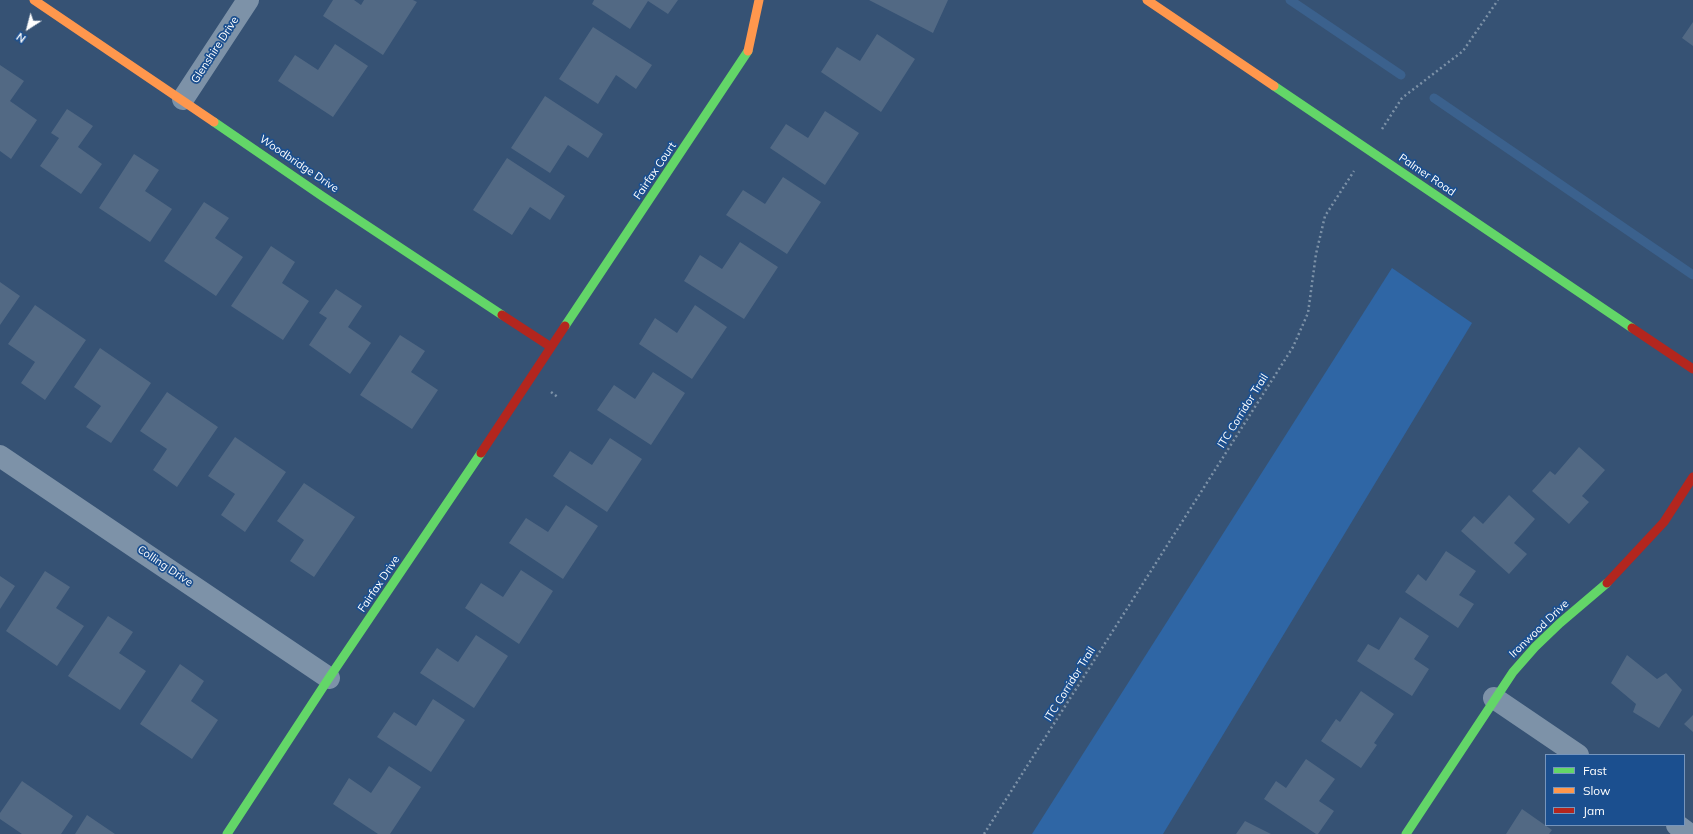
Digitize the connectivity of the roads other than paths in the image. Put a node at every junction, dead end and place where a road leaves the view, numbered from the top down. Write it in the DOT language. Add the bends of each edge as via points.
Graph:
graph roads {
  1 [pos="34,0"];
  2 [pos="248,0"];
  3 [pos="759,0"];
  4 [pos="1147,0"];
  5 [pos="183,100"];
  6 [pos="551,347"];
  7 [pos="1693,369"];
  8 [pos="0,456"];
  9 [pos="1693,477"];
  10 [pos="329,678"];
  11 [pos="1494,698"];
  12 [pos="1577,754"];
  13 [pos="1678,826"];
  14 [pos="227,834"];
  15 [pos="1406,834"];
  16 [pos="1689,834"];
  1 -- 5 [label="street, Woodbridge Drive"];
  2 -- 5 [label="street, Glenshire Drive"];
  3 -- 6 [label="street, Fairfax Court" via="748,53"];
  4 -- 7 [label="street, Palmer Road"];
  5 -- 6 [label="street, Woodbridge Drive" via="322,196"];
  6 -- 10 [label="street, Fairfax Drive"];
  8 -- 10 [label="street, Colling Drive"];
  9 -- 11 [label="street, Ironwood Drive" via="1664,522 1614,577 1535,647"];
  10 -- 14 [label="street, Fairfax Drive"];
  11 -- 12 [label="street"];
  11 -- 15 [label="street, Ironwood Drive"];
  13 -- 16 [label="street"];
}
